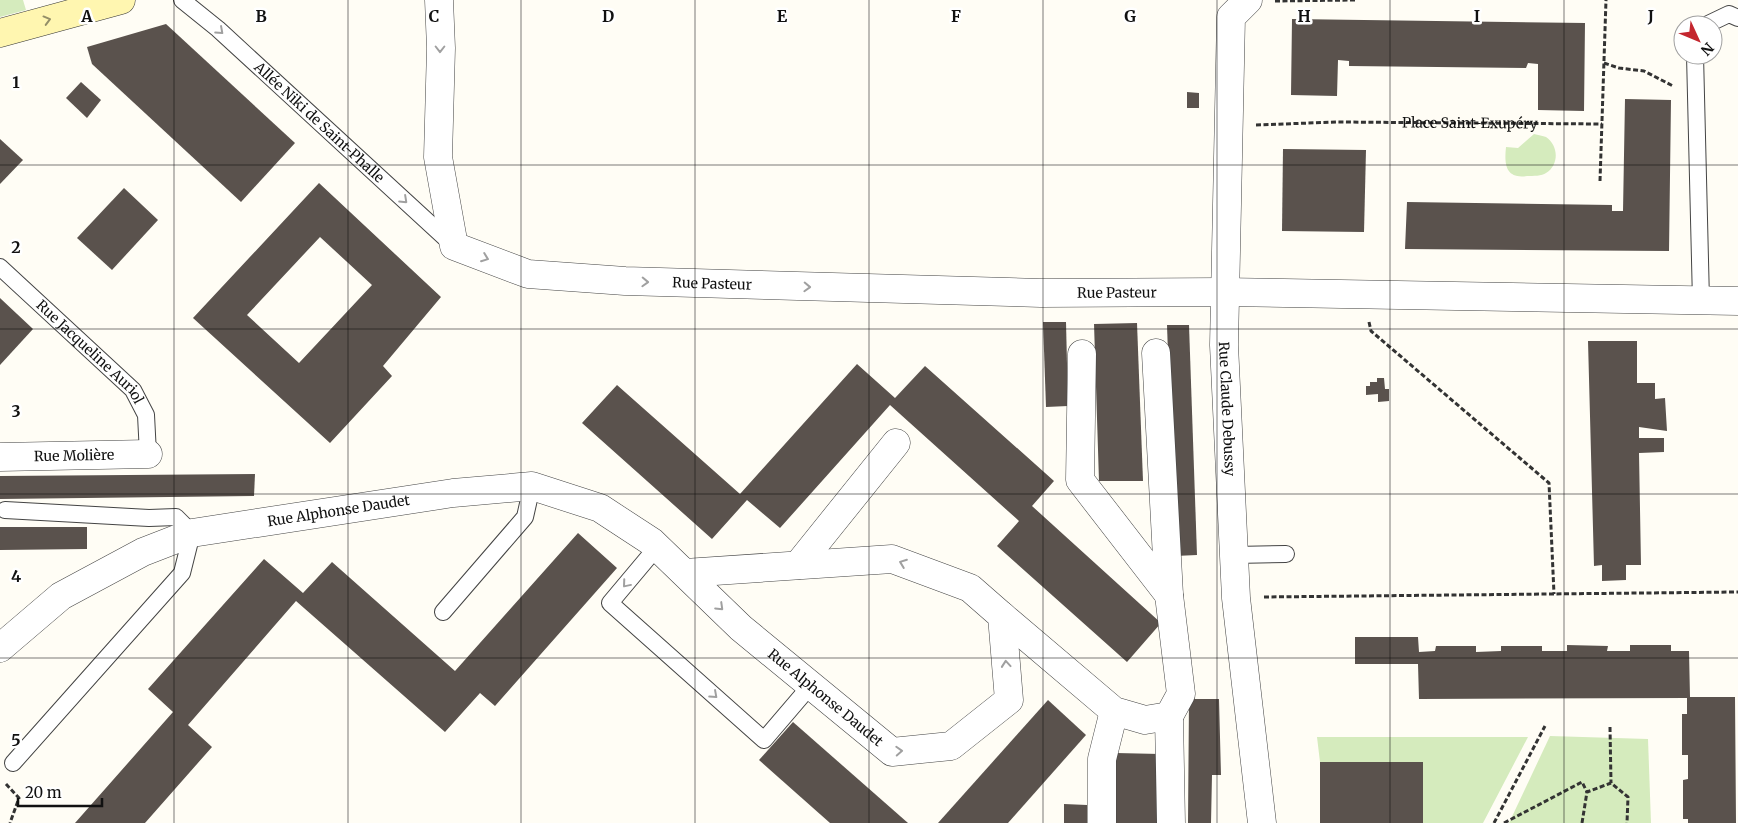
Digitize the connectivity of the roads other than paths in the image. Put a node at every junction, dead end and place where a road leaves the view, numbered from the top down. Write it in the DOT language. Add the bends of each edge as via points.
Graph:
graph roads {
  1 [pos="121,0"];
  2 [pos="182,0"];
  3 [pos="439,0"];
  4 [pos="1248,0"];
  5 [pos="1723,17"];
  6 [pos="1738,18"];
  7 [pos="0,33"];
  8 [pos="1695,65"];
  9 [pos="454,246"];
  10 [pos="0,267"];
  11 [pos="1223,292"];
  12 [pos="1701,301"];
  13 [pos="1738,302"];
  14 [pos="1156,353"];
  15 [pos="1082,354"];
  16 [pos="896,443"];
  17 [pos="148,454"];
  18 [pos="0,457"];
  19 [pos="532,486"];
  20 [pos="4,510"];
  21 [pos="192,533"];
  22 [pos="657,547"];
  23 [pos="1286,554"];
  24 [pos="1234,555"];
  25 [pos="798,565"];
  26 [pos="685,573"];
  27 [pos="1168,595"];
  28 [pos="443,612"];
  29 [pos="1002,616"];
  30 [pos="0,648"];
  31 [pos="811,685"];
  32 [pos="1114,710"];
  33 [pos="1169,716"];
  34 [pos="13,763"];
  35 [pos="1102,823"];
  36 [pos="1171,823"];
  37 [pos="1262,823"];
  7 -- 1 [label="main road, one-way"];
  2 -- 9 [label="lane, Allée Niki de Saint-Phalle, one-way" via="218,29"];
  3 -- 9 [label="street, one-way" via="438,157"];
  4 -- 11 [label="street, Rue Claude Debussy" via="1231,17"];
  5 -- 6 [label="lane" via="1729,14"];
  8 -- 12 [label="lane"];
  9 -- 11 [label="street, Rue Pasteur, one-way" via="528,274 625,281 1041,293"];
  10 -- 17 [label="lane, Rue Jacqueline Auriol" via="133,390 146,415"];
  11 -- 12 [label="street, Rue Pasteur"];
  11 -- 24 [label="street, Rue Claude Debussy"];
  12 -- 13 [label="street, Rue Pasteur"];
  14 -- 27 [label="street"];
  15 -- 27 [label="street" via="1080,480"];
  16 -- 25 [label="street"];
  17 -- 18 [label="street, Rue Molière"];
  19 -- 21 [label="street, Rue Alphonse Daudet" via="453,493"];
  19 -- 22 [label="street, Rue Alphonse Daudet" via="600,508"];
  19 -- 28 [label="lane" via="525,517"];
  20 -- 21 [label="lane" via="176,517"];
  21 -- 30 [label="street, Rue Alphonse Daudet" via="143,552 61,596"];
  21 -- 34 [label="lane" via="182,572"];
  22 -- 26 [label="street, Rue Alphonse Daudet"];
  22 -- 31 [label="lane, one-way" via="610,603 764,740"];
  23 -- 24 [label="lane"];
  24 -- 37 [label="street, Rue Claude Debussy"];
  25 -- 26 [label="street"];
  29 -- 25 [label="street, one-way" via="970,588 892,559"];
  26 -- 31 [label="street, Rue Alphonse Daudet, one-way" via="741,628"];
  27 -- 33 [label="street" via="1180,694"];
  31 -- 29 [label="street, Rue Alphonse Daudet, one-way" via="892,752 951,746 1009,700"];
  29 -- 32 [label="street"];
  32 -- 33 [label="street" via="1145,720"];
  32 -- 35 [label="street" via="1102,760"];
  33 -- 36 [label="street"];
}
